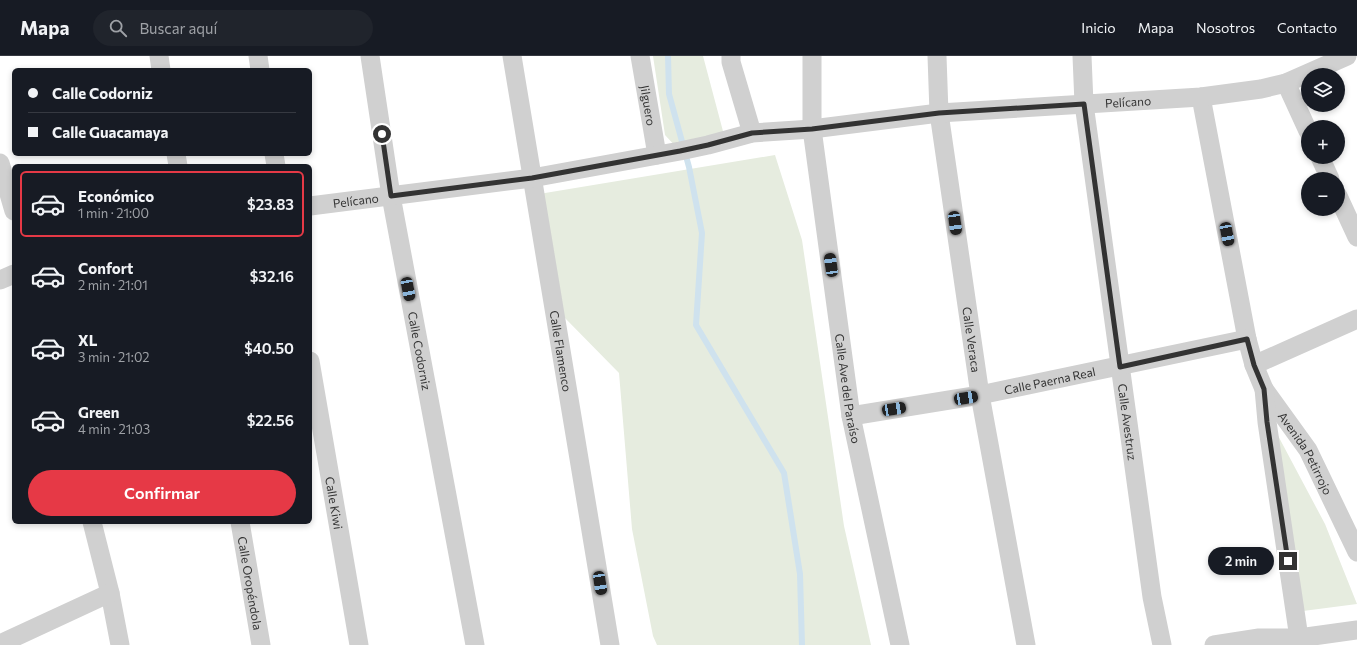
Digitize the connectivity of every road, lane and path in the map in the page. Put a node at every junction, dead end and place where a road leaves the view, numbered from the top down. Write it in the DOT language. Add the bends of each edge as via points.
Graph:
graph roads {
  1 [pos="158,56"];
  2 [pos="258,56"];
  3 [pos="370,56"];
  4 [pos="512,56"];
  5 [pos="640,56"];
  6 [pos="732,56"];
  7 [pos="812,56"];
  8 [pos="937,56"];
  9 [pos="1082,56"];
  10 [pos="1347,56"];
  11 [pos="161,68"];
  12 [pos="260,68"];
  13 [pos="1286,83"];
  14 [pos="1200,97"];
  15 [pos="1084,104"];
  16 [pos="939,113"];
  17 [pos="1303,120"];
  18 [pos="812,129"];
  19 [pos="752,133"];
  20 [pos="657,155"];
  21 [pos="0,163"];
  22 [pos="532,178"];
  23 [pos="391,196"];
  24 [pos="12,204"];
  25 [pos="312,206"];
  26 [pos="1345,211"];
  27 [pos="1357,237"];
  28 [pos="12,275"];
  29 [pos="0,280"];
  30 [pos="1357,319"];
  31 [pos="1247,339"];
  32 [pos="1254,365"];
  33 [pos="1120,367"];
  34 [pos="312,373"];
  35 [pos="1264,389"];
  36 [pos="980,395"];
  37 [pos="851,416"];
  38 [pos="93,524"];
  39 [pos="240,524"];
  40 [pos="1357,552"];
  41 [pos="110,593"];
  42 [pos="1357,630"];
  43 [pos="1299,638"];
  44 [pos="1259,642"];
  45 [pos="0,644"];
  46 [pos="120,645"];
  47 [pos="261,645"];
  48 [pos="359,645"];
  49 [pos="475,645"];
  50 [pos="610,645"];
  51 [pos="900,645"];
  52 [pos="1026,645"];
  53 [pos="1162,645"];
  54 [pos="1214,645"];
  1 -- 11 [label="street"];
  2 -- 12 [label="street"];
  3 -- 23 [label="street, Calle Codorniz"];
  4 -- 22 [label="street, Calle Flamenco"];
  5 -- 20 [label="street, Jilguero"];
  6 -- 19 [label="street"];
  7 -- 18 [label="street, Calle Ave del Paraíso"];
  8 -- 16 [label="street, Calle Veraca"];
  9 -- 15 [label="street, Calle Avestruz"];
  10 -- 13 [label="street, Pelícano"];
  13 -- 14 [label="street, Pelícano"];
  13 -- 17 [label="street"];
  14 -- 15 [label="street, Pelícano"];
  14 -- 31 [label="street, Avenida Petirrojo"];
  15 -- 16 [label="street, Pelícano"];
  15 -- 33 [label="street, Calle Avestruz"];
  16 -- 18 [label="street, Pelícano"];
  16 -- 36 [label="street, Calle Veraca"];
  18 -- 19 [label="street, Pelícano"];
  18 -- 37 [label="street, Calle Ave del Paraíso"];
  19 -- 20 [label="street, Pelícano"];
  20 -- 22 [label="street, Pelícano"];
  21 -- 24 [label="street"];
  22 -- 23 [label="street, Pelícano"];
  22 -- 50 [label="street, Calle Flamenco"];
  23 -- 25 [label="street, Pelícano"];
  23 -- 49 [label="street, Calle Codorniz"];
  26 -- 27 [label="street"];
  28 -- 29 [label="street"];
  30 -- 32 [label="street"];
  31 -- 32 [label="street, Avenida Petirrojo"];
  31 -- 33 [label="street, Calle Paerna Real"];
  32 -- 35 [label="street, Avenida Petirrojo"];
  33 -- 36 [label="street, Calle Paerna Real"];
  33 -- 53 [label="street, Calle Avestruz" via="1152,597"];
  34 -- 48 [label="street, Calle Kiwi"];
  35 -- 40 [label="street, Avenida Petirrojo" via="1308,450"];
  35 -- 43 [label="street"];
  36 -- 37 [label="street, Calle Paerna Real"];
  36 -- 52 [label="street, Calle Veraca"];
  37 -- 51 [label="street, Calle Ave del Paraíso"];
  38 -- 41 [label="street"];
  39 -- 47 [label="street, Calle Oropéndola"];
  41 -- 45 [label="street"];
  41 -- 46 [label="street"];
  42 -- 43 [label="street"];
  43 -- 44 [label="street"];
  44 -- 54 [label="street"];
}
